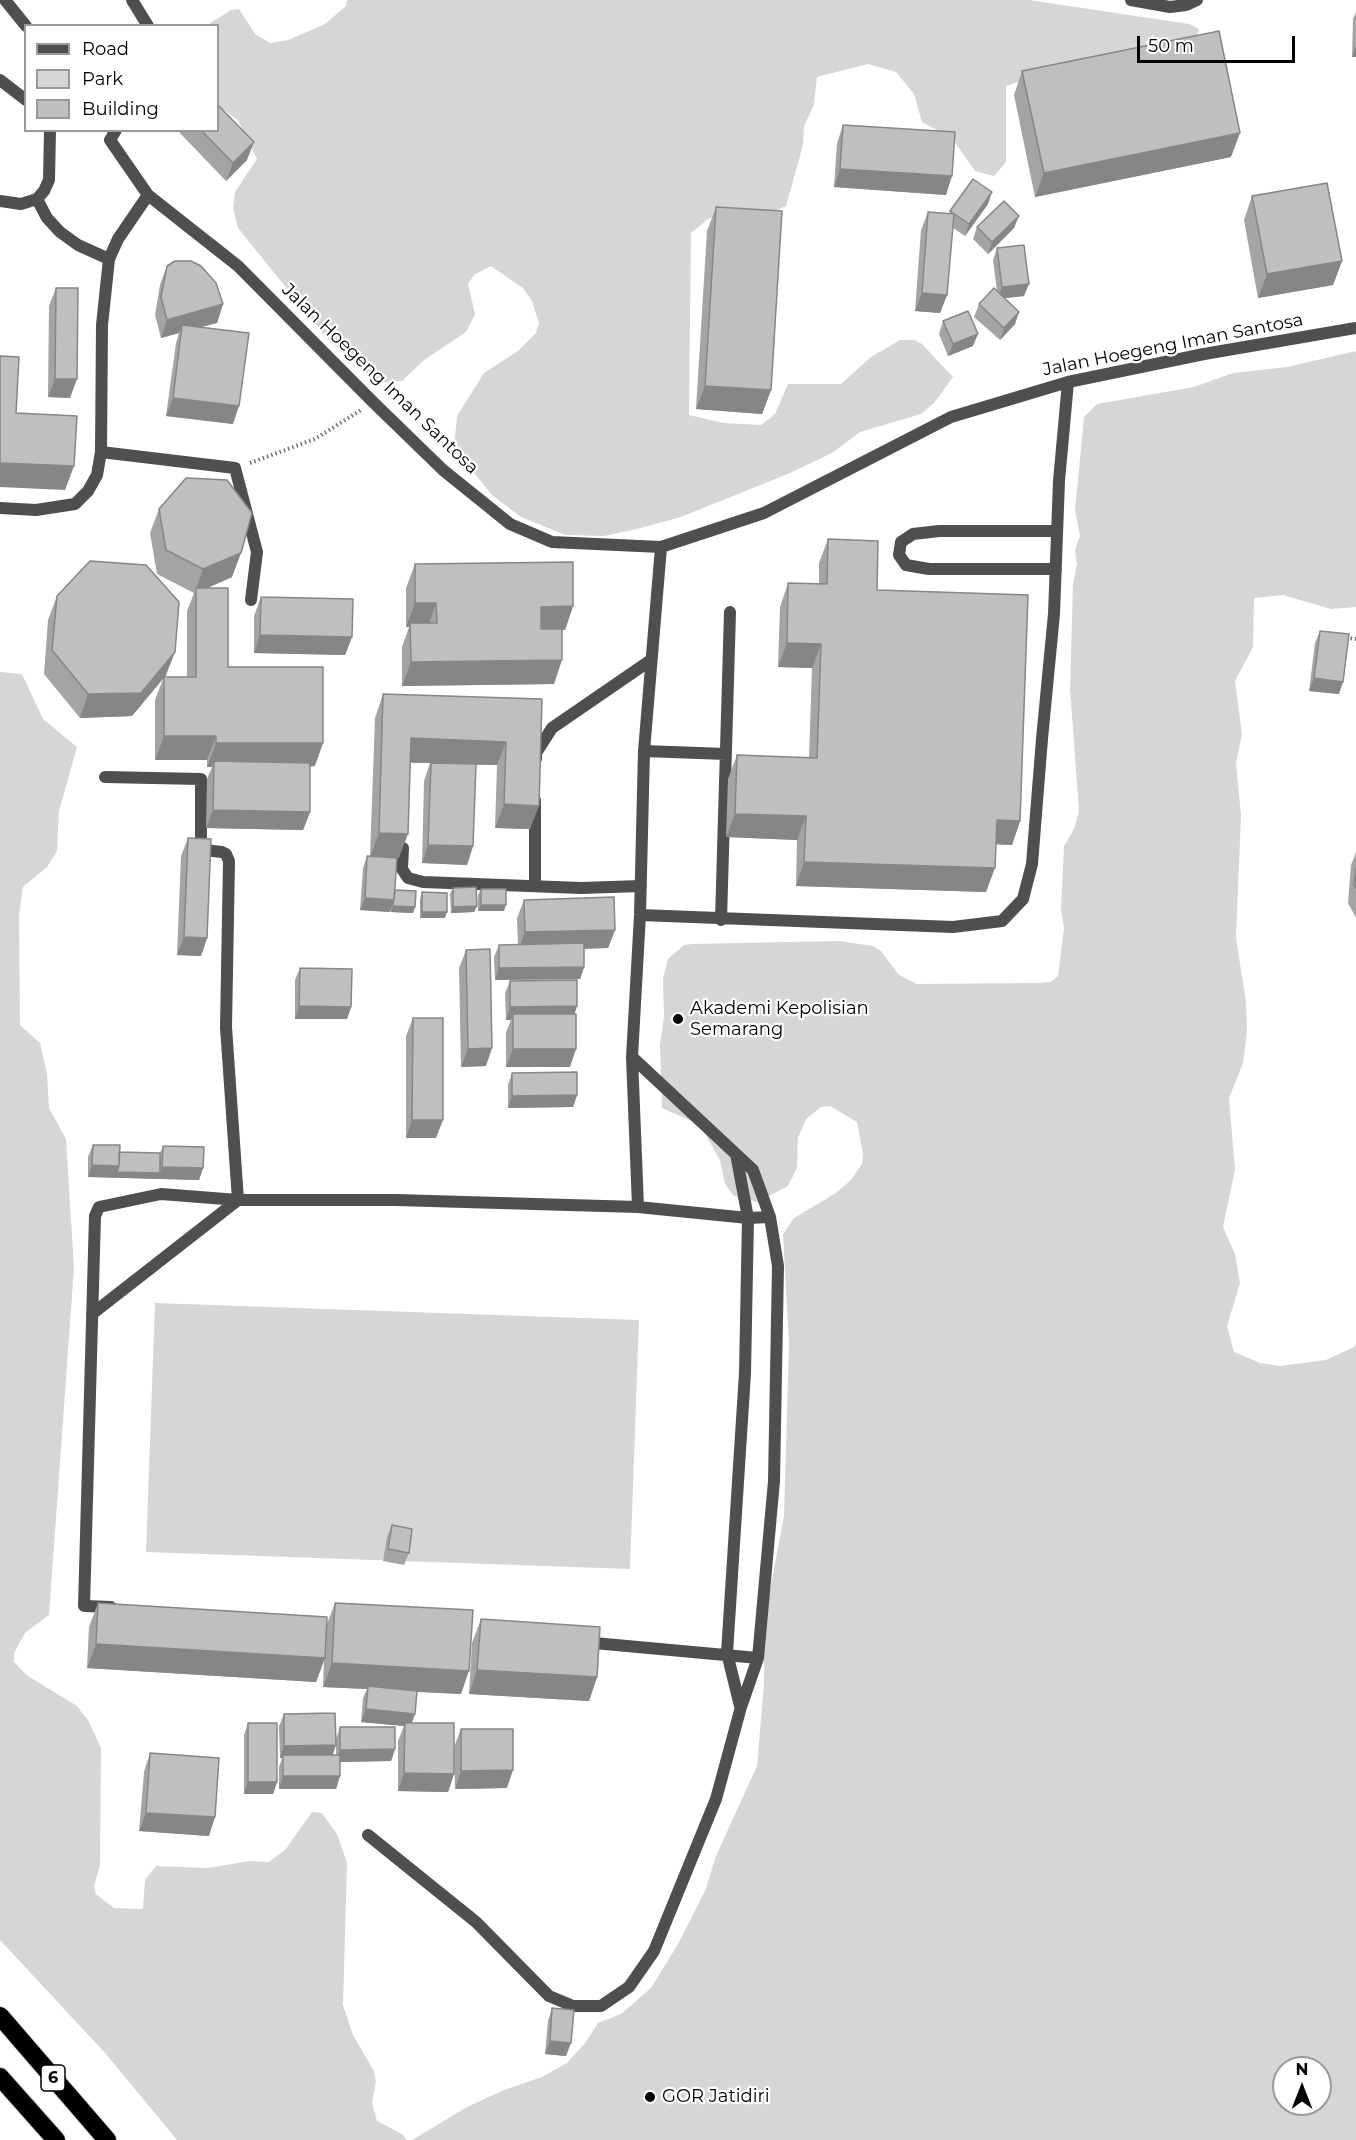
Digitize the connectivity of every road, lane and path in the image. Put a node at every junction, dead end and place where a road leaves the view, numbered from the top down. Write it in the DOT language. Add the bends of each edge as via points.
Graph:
graph roads {
  1 [pos="132,0"];
  2 [pos="1131,0"];
  3 [pos="1197,0"];
  4 [pos="5,3"];
  5 [pos="24,24"];
  6 [pos="147,24"];
  7 [pos="0,80"];
  8 [pos="24,98"];
  9 [pos="50,132"];
  10 [pos="110,134"];
  11 [pos="148,195"];
  12 [pos="37,200"];
  13 [pos="0,201"];
  14 [pos="109,259"];
  15 [pos="1356,328"];
  16 [pos="1068,382"];
  17 [pos="372,402"];
  18 [pos="101,452"];
  19 [pos="235,468"];
  20 [pos="0,508"];
  21 [pos="1057,531"];
  22 [pos="661,547"];
  23 [pos="1056,569"];
  24 [pos="251,600"];
  25 [pos="730,612"];
  26 [pos="1344,637"];
  27 [pos="1356,639"];
  28 [pos="651,660"];
  29 [pos="644,751"];
  30 [pos="726,754"];
  31 [pos="105,777"];
  32 [pos="403,848"];
  33 [pos="536,886"];
  34 [pos="641,886"];
  35 [pos="640,915"];
  36 [pos="721,920"];
  37 [pos="632,1057"];
  38 [pos="736,1153"];
  39 [pos="238,1200"];
  40 [pos="638,1207"];
  41 [pos="770,1217"];
  42 [pos="748,1218"];
  43 [pos="92,1314"];
  44 [pos="118,1608"];
  45 [pos="568,1641"];
  46 [pos="727,1653"];
  47 [pos="758,1658"];
  48 [pos="741,1707"];
  49 [pos="368,1834"];
  50 [pos="0,2016"];
  51 [pos="0,2077"];
  52 [pos="56,2140"];
  53 [pos="107,2140"];
  1 -- 6 [label="street"];
  2 -- 3 [label="street" via="1170,7"];
  4 -- 5 [label="street"];
  7 -- 8 [label="street"];
  9 -- 12 [label="street" via="49,180"];
  10 -- 11 [label="street, Jalan Hoegeng Iman Santosa"];
  11 -- 14 [label="street"];
  11 -- 17 [label="street, Jalan Hoegeng Iman Santosa" via="238,266"];
  12 -- 13 [label="street" via="21,204"];
  12 -- 14 [label="street" via="60,232"];
  14 -- 18 [label="street" via="102,325"];
  15 -- 16 [label="street, Jalan Hoegeng Iman Santosa"];
  16 -- 21 [label="street"];
  16 -- 22 [label="street, Jalan Hoegeng Iman Santosa" via="951,417 764,513"];
  17 -- 19 [label="path" via="315,439"];
  17 -- 22 [label="street, Jalan Hoegeng Iman Santosa" via="443,470 510,524 552,542"];
  18 -- 19 [label="street"];
  18 -- 20 [label="street" via="97,475 88,492 75,504 36,510"];
  19 -- 24 [label="street" via="257,552"];
  21 -- 23 [label="street"];
  21 -- 23 [label="street" via="913,534 901,542 899,555 906,565 929,569"];
  22 -- 28 [label="street"];
  23 -- 36 [label="street" via="1032,864 1023,899 1002,921 953,927"];
  25 -- 30 [label="street"];
  26 -- 27 [label="path"];
  28 -- 29 [label="street"];
  28 -- 33 [label="street" via="552,728 536,753"];
  29 -- 30 [label="street"];
  29 -- 34 [label="street"];
  30 -- 36 [label="street"];
  31 -- 39 [label="street" via="201,779 201,848 222,852 229,861 226,1027"];
  32 -- 33 [label="street" via="402,869 408,878 423,882"];
  33 -- 34 [label="street"];
  34 -- 35 [label="street"];
  35 -- 36 [label="street"];
  35 -- 37 [label="street"];
  37 -- 38 [label="street"];
  37 -- 40 [label="street"];
  38 -- 41 [label="street" via="753,1170"];
  38 -- 42 [label="street"];
  39 -- 40 [label="street"];
  39 -- 43 [label="street"];
  39 -- 43 [label="street" via="161,1194 99,1207 95,1216"];
  40 -- 42 [label="street"];
  41 -- 42 [label="street"];
  41 -- 47 [label="street" via="778,1266 774,1481"];
  42 -- 46 [label="street" via="745,1373"];
  43 -- 44 [label="street" via="84,1606"];
  45 -- 46 [label="street"];
  46 -- 47 [label="street"];
  46 -- 48 [label="street"];
  47 -- 48 [label="street"];
  48 -- 49 [label="street" via="716,1799 654,1951 629,1987 601,2006 573,2006 549,1996 476,1922"];
  50 -- 53 [label="highway, 6"];
  51 -- 52 [label="highway, 6"];
}
